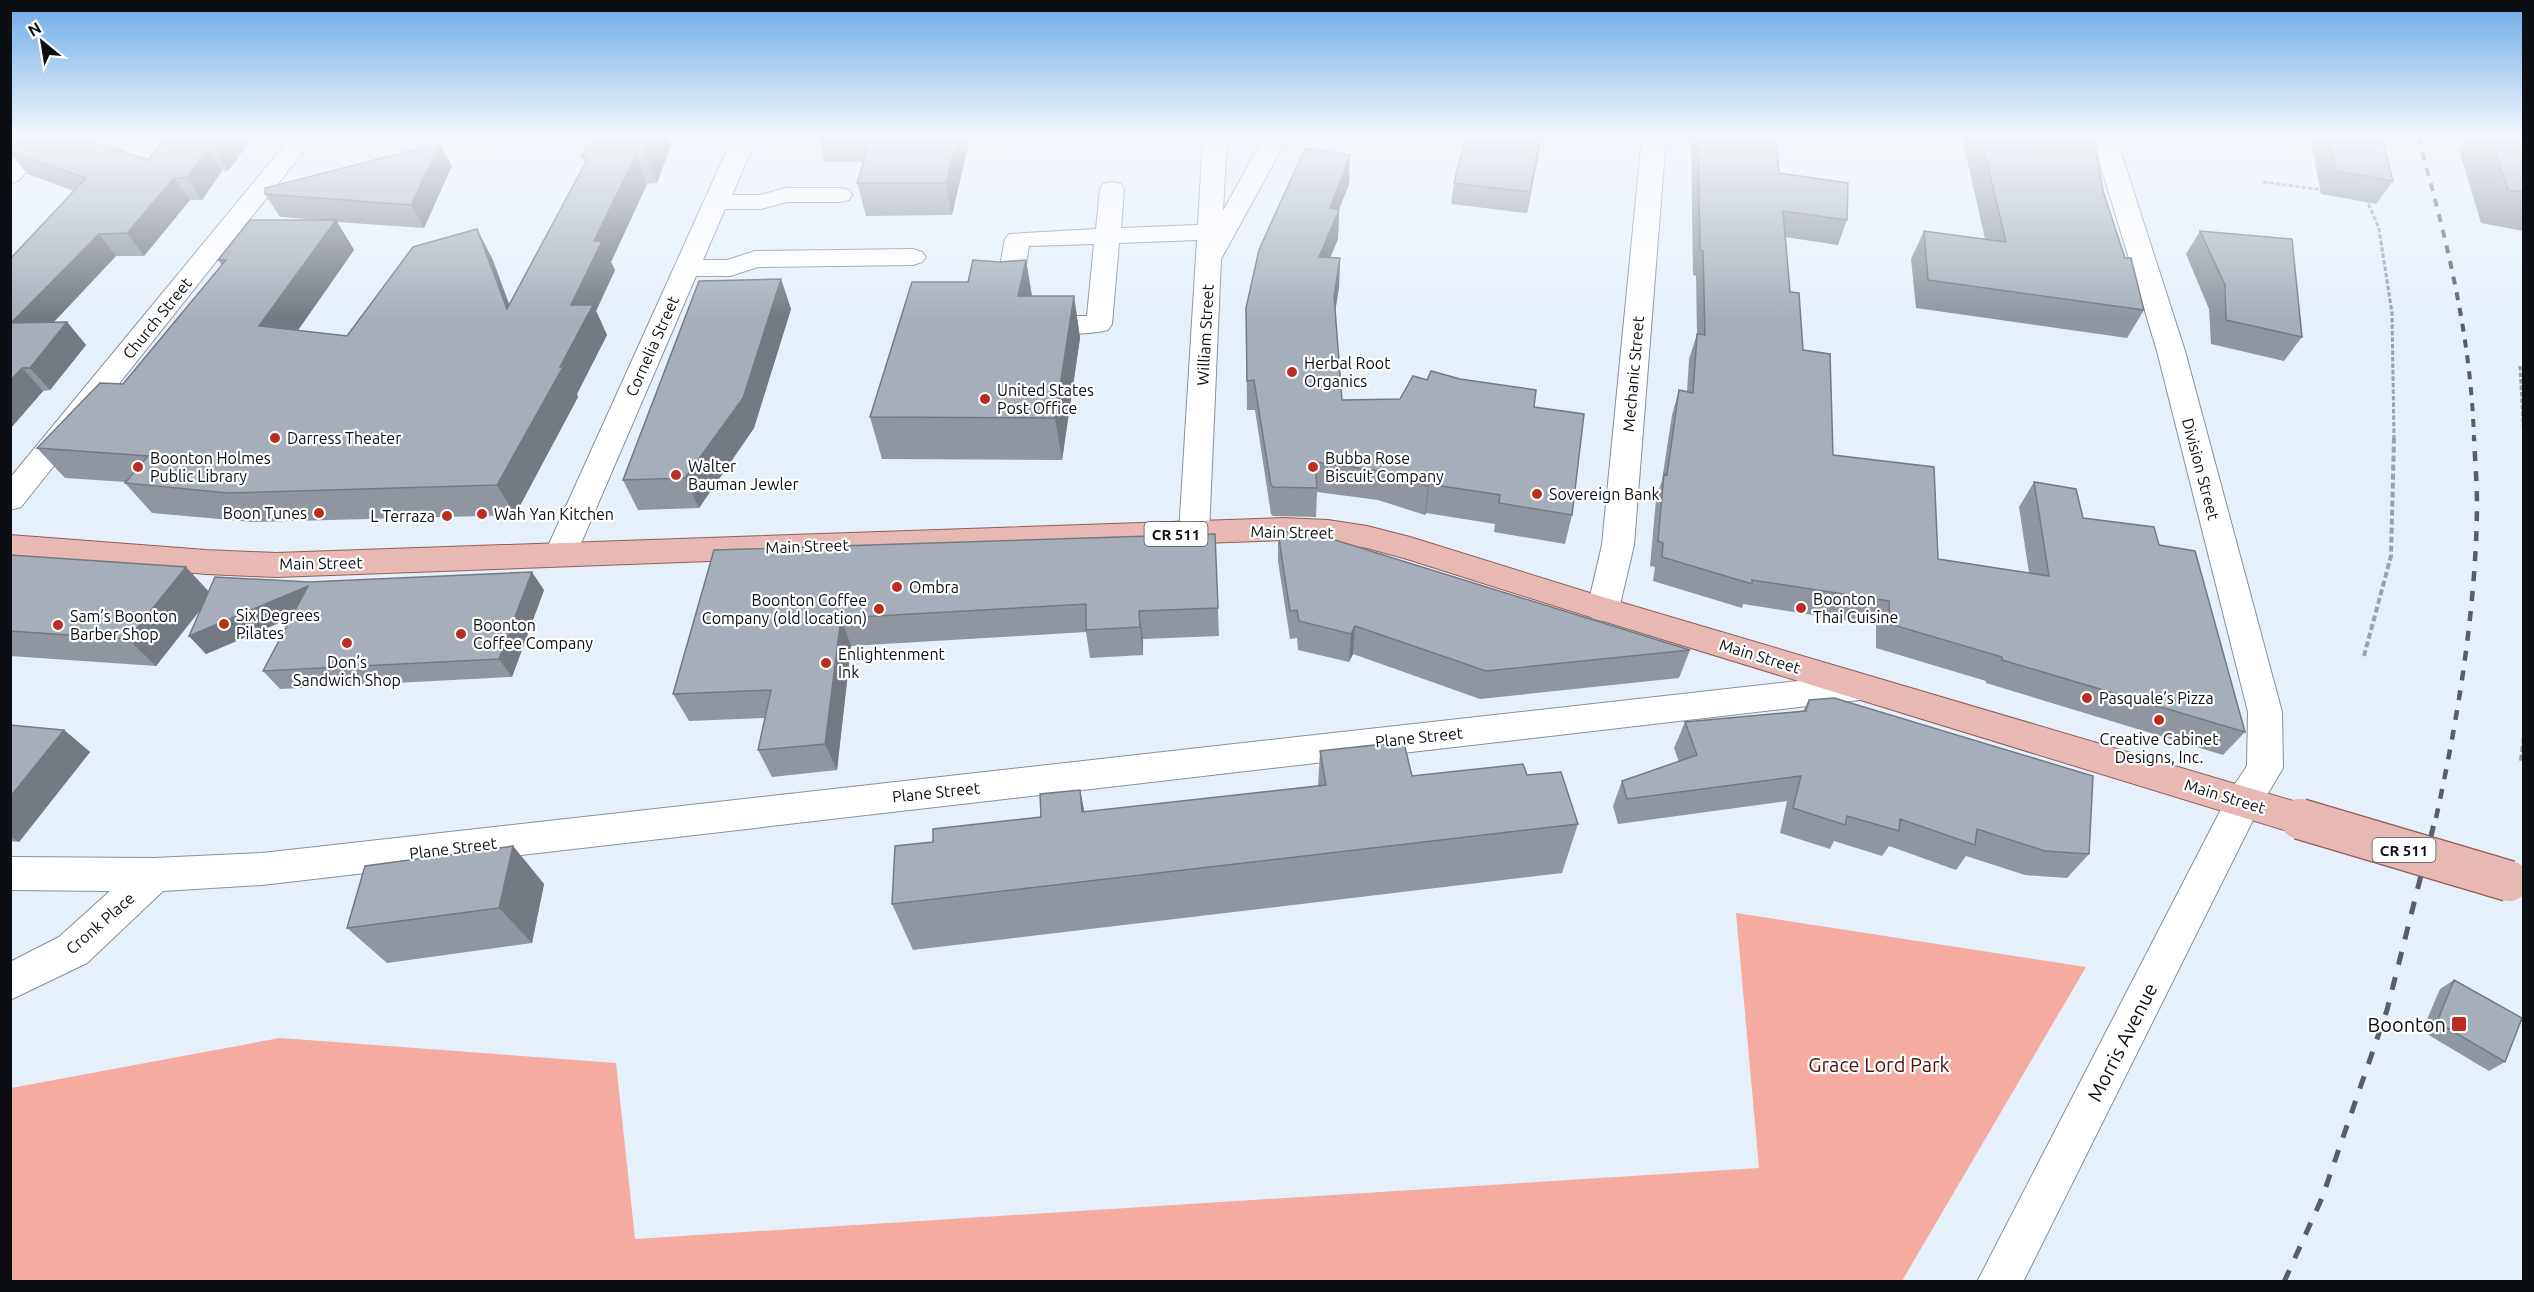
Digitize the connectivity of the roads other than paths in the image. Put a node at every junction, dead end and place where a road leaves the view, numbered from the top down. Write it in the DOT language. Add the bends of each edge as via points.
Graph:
graph roads {
  1 [pos="254,197"];
  2 [pos="718,197"];
  3 [pos="778,197"];
  4 [pos="1111,197"];
  5 [pos="1212,197"];
  6 [pos="1239,197"];
  7 [pos="1649,197"];
  8 [pos="2123,197"];
  9 [pos="716,202"];
  10 [pos="1108,236"];
  11 [pos="1210,246"];
  12 [pos="913,257"];
  13 [pos="687,268"];
  14 [pos="1008,295"];
  15 [pos="1045,324"];
  16 [pos="10,499"];
  17 [pos="1194,533"];
  18 [pos="10,546"];
  19 [pos="560,555"];
  20 [pos="1603,609"];
  21 [pos="1860,687"];
  22 [pos="2244,801"];
  23 [pos="10,873"];
  24 [pos="154,875"];
  25 [pos="2516,883"];
  26 [pos="10,982"];
  27 [pos="1999,1281"];
  1 -- 16 [label="street, Church Street"];
  2 -- 9 [label="street, Cornelia Street"];
  3 -- 9 [label="street" via="761,202"];
  4 -- 10 [label="street"];
  5 -- 11 [label="street, William Street"];
  6 -- 11 [label="street"];
  7 -- 20 [label="street, Mechanic Street" via="1618,545"];
  8 -- 22 [label="street, Division Street" via="2170,351 2265,712 2265,768"];
  9 -- 13 [label="street, Cornelia Street"];
  10 -- 11 [label="street"];
  10 -- 14 [label="street" via="1018,238"];
  10 -- 15 [label="street" via="1099,324"];
  11 -- 17 [label="street, William Street"];
  12 -- 13 [label="street" via="755,259 730,268"];
  13 -- 19 [label="street, Cornelia Street"];
  17 -- 19 [label="main road, Main Street / CR 511"];
  17 -- 20 [label="main road, Main Street / CR 511" via="1283,529 1367,537"];
  18 -- 19 [label="main road, Main Street / CR 511" via="276,565"];
  20 -- 21 [label="main road, Main Street / CR 511"];
  21 -- 22 [label="main road, Main Street / CR 511"];
  21 -- 24 [label="street, Plane Street" via="369,858"];
  22 -- 25 [label="main road, Main Street / CR 511, bridge"];
  22 -- 27 [label="street, Morris Avenue"];
  23 -- 24 [label="street, Plane Street"];
  24 -- 26 [label="street, Cronk Place" via="73,950"];
}
